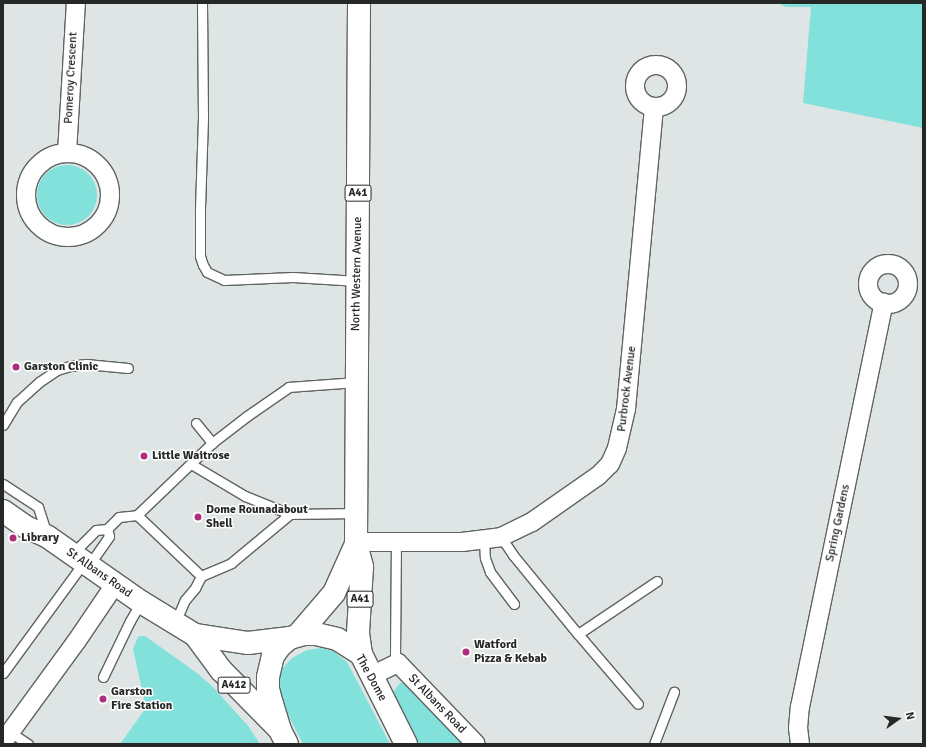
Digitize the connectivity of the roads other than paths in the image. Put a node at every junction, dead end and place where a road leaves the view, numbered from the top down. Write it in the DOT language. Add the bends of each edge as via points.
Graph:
graph roads {
  1 [pos="76,3"];
  2 [pos="202,3"];
  3 [pos="359,3"];
  4 [pos="654,107"];
  5 [pos="67,153"];
  6 [pos="358,281"];
  7 [pos="884,303"];
  8 [pos="128,368"];
  9 [pos="356,382"];
  10 [pos="4,420"];
  11 [pos="196,424"];
  12 [pos="212,443"];
  13 [pos="191,464"];
  14 [pos="3,484"];
  15 [pos="3,511"];
  16 [pos="357,513"];
  17 [pos="290,514"];
  18 [pos="137,515"];
  19 [pos="107,528"];
  20 [pos="48,537"];
  21 [pos="493,539"];
  22 [pos="396,541"];
  23 [pos="356,543"];
  24 [pos="82,560"];
  25 [pos="201,576"];
  26 [pos="657,581"];
  27 [pos="116,584"];
  28 [pos="141,602"];
  29 [pos="514,604"];
  30 [pos="175,623"];
  31 [pos="578,634"];
  32 [pos="195,635"];
  33 [pos="294,637"];
  34 [pos="361,654"];
  35 [pos="398,663"];
  36 [pos="3,673"];
  37 [pos="103,676"];
  38 [pos="371,676"];
  39 [pos="674,692"];
  40 [pos="638,704"];
  41 [pos="6,737"];
  42 [pos="284,737"];
  43 [pos="28,744"];
  44 [pos="406,744"];
  45 [pos="476,744"];
  46 [pos="654,744"];
  47 [pos="800,744"];
  1 -- 5 [label="street, Pomeroy Crescent"];
  2 -- 6 [label="lane" via="200,256 203,265 207,272 224,280 293,277"];
  3 -- 6 [label="main road, North Western Avenue / A41"];
  4 -- 21 [label="street, Purbrock Avenue" via="626,408 617,448 610,464 598,476 532,522"];
  5 -- 5 [label="street" via="81,155 98,165 108,181 111,195 104,218 93,230 80,236 65,238 42,229 33,220 27,206 26,192 33,170 44,160"];
  6 -- 9 [label="main road, North Western Avenue / A41"];
  7 -- 47 [label="street, Spring Gardens" via="800,707"];
  8 -- 10 [label="lane" via="86,364 57,370 17,402"];
  9 -- 12 [label="lane" via="289,386"];
  9 -- 16 [label="main road, North Western Avenue / A41"];
  11 -- 12 [label="lane"];
  12 -- 13 [label="lane"];
  13 -- 17 [label="lane" via="245,496"];
  13 -- 18 [label="lane"];
  14 -- 20 [label="lane" via="38,507"];
  15 -- 20 [label="main road, St Albans Road / A412" via="26,527"];
  16 -- 17 [label="lane"];
  16 -- 23 [label="main road, North Western Avenue / A41"];
  17 -- 25 [label="lane" via="231,564"];
  18 -- 19 [label="lane" via="119,517"];
  18 -- 25 [label="lane"];
  19 -- 24 [label="lane" via="96,530"];
  19 -- 24 [label="lane" via="109,536"];
  20 -- 24 [label="main road, St Albans Road / A412"];
  21 -- 22 [label="street, Purbrock Avenue" via="462,542"];
  21 -- 29 [label="lane" via="485,558 490,572"];
  21 -- 31 [label="lane" via="513,555"];
  22 -- 23 [label="street, Purbrock Avenue"];
  22 -- 35 [label="lane" via="395,654"];
  23 -- 33 [label="main road, North Western Avenue / A41" via="334,593"];
  23 -- 34 [label="main road, North Western Avenue / A41" via="362,567 358,633"];
  24 -- 27 [label="main road, St Albans Road / A412"];
  24 -- 36 [label="lane"];
  25 -- 30 [label="lane" via="185,600"];
  26 -- 31 [label="lane"];
  27 -- 28 [label="main road, St Albans Road / A412"];
  27 -- 41 [label="street"];
  28 -- 30 [label="main road, St Albans Road / A412"];
  28 -- 37 [label="lane"];
  30 -- 32 [label="main road, St Albans Road / A412"];
  31 -- 40 [label="lane"];
  32 -- 33 [label="main road, St Albans Road / A412" via="248,644"];
  32 -- 42 [label="main road, St Albans Road / A412" via="221,670"];
  33 -- 34 [label="main road, The Dome" via="328,636 347,644"];
  33 -- 42 [label="main road, A41" via="280,646 273,656 268,676 268,689"];
  34 -- 38 [label="main road, The Dome / A41"];
  35 -- 38 [label="street"];
  35 -- 45 [label="street, St Albans Road"];
  38 -- 44 [label="main road, The Dome / A41"];
  39 -- 46 [label="lane"];
  41 -- 43 [label="lane"];
}
